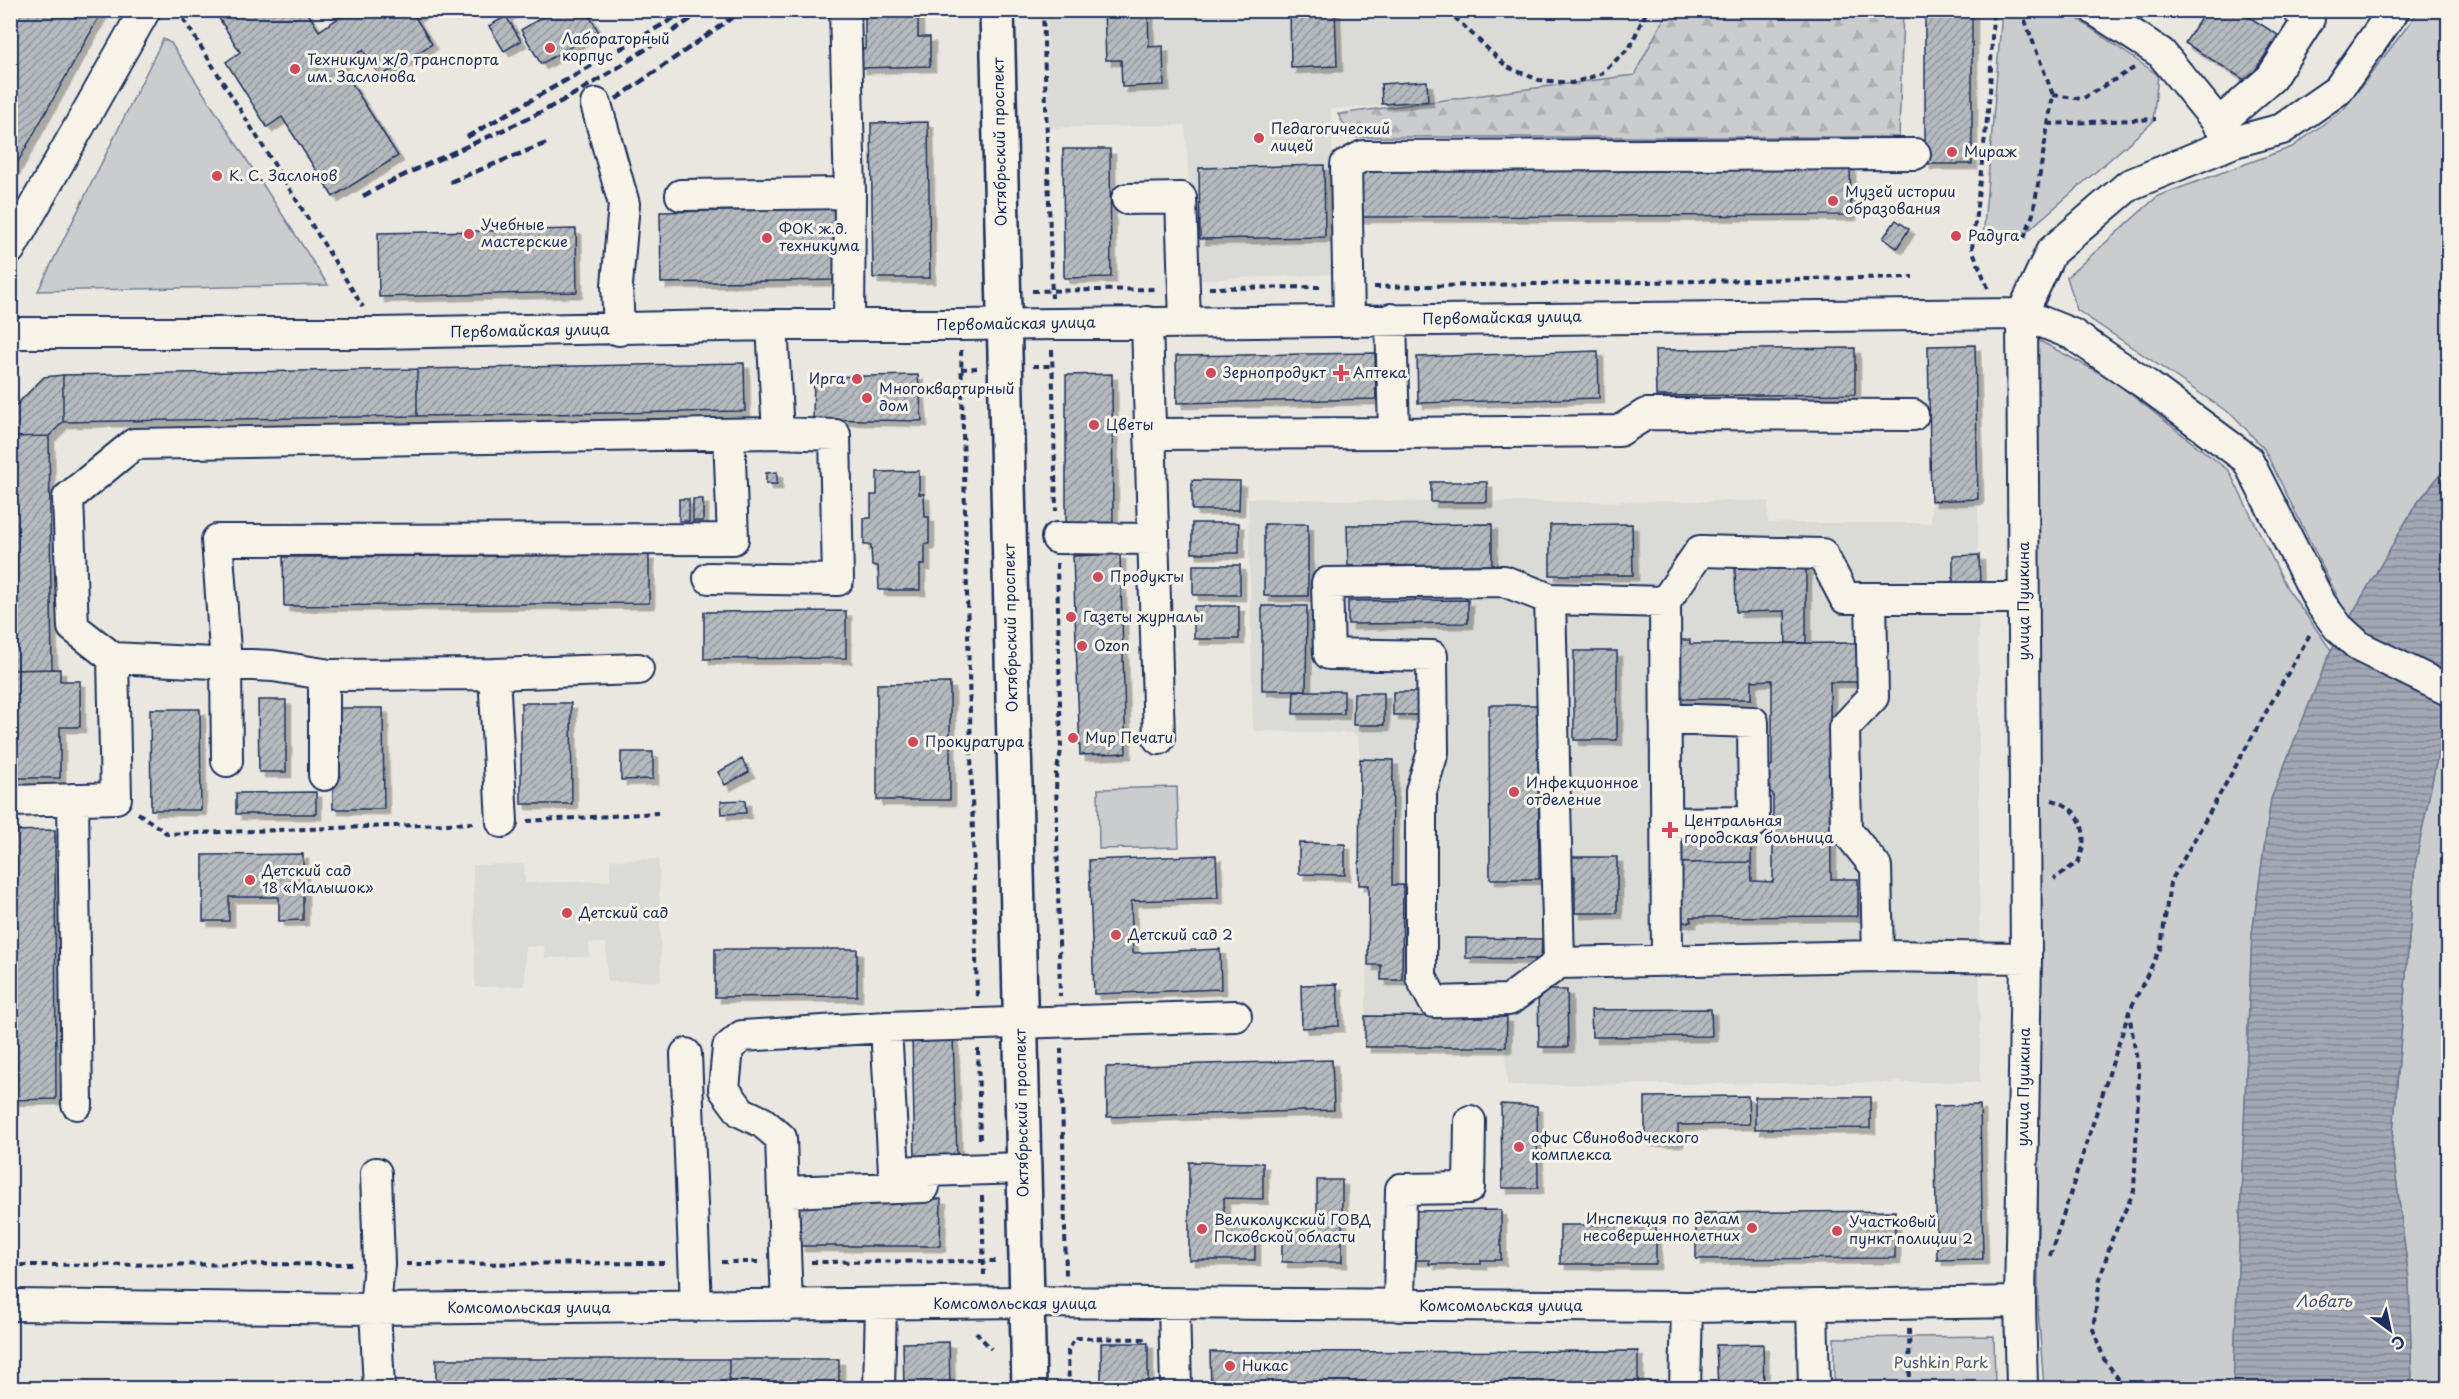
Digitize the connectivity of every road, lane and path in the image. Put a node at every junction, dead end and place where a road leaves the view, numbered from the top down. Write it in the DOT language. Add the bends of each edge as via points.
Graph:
graph roads {
  1 [pos="145,10"];
  2 [pos="178,10"];
  3 [pos="845,10"];
  4 [pos="997,10"];
  5 [pos="1042,10"];
  6 [pos="1447,10"];
  7 [pos="1647,10"];
  8 [pos="1993,10"];
  9 [pos="2021,10"];
  10 [pos="2094,10"];
  11 [pos="2298,10"];
  12 [pos="2394,10"];
  13 [pos="2161,53"];
  14 [pos="2053,95"];
  15 [pos="596,104"];
  16 [pos="2156,119"];
  17 [pos="2048,124"];
  18 [pos="2226,133"];
  19 [pos="1916,154"];
  20 [pos="850,193"];
  21 [pos="681,195"];
  22 [pos="1127,199"];
  23 [pos="2022,247"];
  24 [pos="10,249"];
  25 [pos="1913,277"];
  26 [pos="1349,287"];
  27 [pos="1184,289"];
  28 [pos="1052,290"];
  29 [pos="1004,291"];
  30 [pos="2010,314"];
  31 [pos="1349,320"];
  32 [pos="1391,320"];
  33 [pos="1147,322"];
  34 [pos="1185,322"];
  35 [pos="1052,323"];
  36 [pos="849,324"];
  37 [pos="1004,324"];
  38 [pos="772,325"];
  39 [pos="960,325"];
  40 [pos="619,330"];
  41 [pos="10,333"];
  42 [pos="379,333"];
  43 [pos="1913,415"];
  44 [pos="778,433"];
  45 [pos="1394,433"];
  46 [pos="729,434"];
  47 [pos="1150,434"];
  48 [pos="1056,538"];
  49 [pos="1153,539"];
  50 [pos="709,578"];
  51 [pos="2024,598"];
  52 [pos="1551,599"];
  53 [pos="1871,599"];
  54 [pos="1665,602"];
  55 [pos="2321,604"];
  56 [pos="114,658"];
  57 [pos="226,664"];
  58 [pos="638,669"];
  59 [pos="324,674"];
  60 [pos="494,674"];
  61 [pos="2448,690"];
  62 [pos="1665,719"];
  63 [pos="1159,739"];
  64 [pos="227,761"];
  65 [pos="324,775"];
  66 [pos="116,798"];
  67 [pos="2044,798"];
  68 [pos="73,799"];
  69 [pos="10,801"];
  70 [pos="658,813"];
  71 [pos="502,822"];
  72 [pos="1666,823"];
  73 [pos="2044,880"];
  74 [pos="1878,956"];
  75 [pos="2026,958"];
  76 [pos="1667,961"];
  77 [pos="1559,963"];
  78 [pos="2129,1012"];
  79 [pos="1236,1016"];
  80 [pos="1061,1022"];
  81 [pos="1020,1023"];
  82 [pos="978,1024"];
  83 [pos="886,1027"];
  84 [pos="686,1054"];
  85 [pos="77,1104"];
  86 [pos="1470,1121"];
  87 [pos="1023,1168"];
  88 [pos="981,1170"];
  89 [pos="376,1173"];
  90 [pos="934,1187"];
  91 [pos="783,1192"];
  92 [pos="983,1261"];
  93 [pos="1025,1261"];
  94 [pos="785,1262"];
  95 [pos="694,1263"];
  96 [pos="10,1264"];
  97 [pos="379,1264"];
  98 [pos="1065,1265"];
  99 [pos="2046,1266"];
  100 [pos="1026,1302"];
  101 [pos="2020,1302"];
  102 [pos="985,1303"];
  103 [pos="1071,1304"];
  104 [pos="1908,1304"];
  105 [pos="10,1305"];
  106 [pos="881,1305"];
  107 [pos="1174,1305"];
  108 [pos="696,1306"];
  109 [pos="787,1306"];
  110 [pos="1399,1306"];
  111 [pos="1812,1306"];
  112 [pos="1687,1307"];
  113 [pos="375,1309"];
  114 [pos="968,1332"];
  115 [pos="1175,1339"];
  116 [pos="991,1349"];
  117 [pos="379,1389"];
  118 [pos="879,1389"];
  119 [pos="1029,1389"];
  120 [pos="1070,1389"];
  121 [pos="1176,1389"];
  122 [pos="1685,1389"];
  123 [pos="1814,1389"];
  124 [pos="1910,1389"];
  125 [pos="2022,1389"];
  126 [pos="2125,1389"];
  1 -- 24 [label="street"];
  2 -- 42 [label="path"];
  3 -- 20 [label="street"];
  4 -- 29 [label="main road, Октябрьский проспект"];
  5 -- 28 [label="path"];
  6 -- 7 [label="path" via="1507,67 1539,80 1572,82 1601,74 1630,47"];
  8 -- 30 [label="path" via="1990,93 1972,249"];
  9 -- 14 [label="path"];
  10 -- 13 [label="street"];
  11 -- 18 [label="street" via="2309,19 2271,78"];
  12 -- 18 [label="street, улица Пушкина" via="2338,90 2282,129"];
  13 -- 14 [label="path" via="2082,99"];
  13 -- 18 [label="street"];
  14 -- 17 [label="path"];
  15 -- 40 [label="street" via="624,204 617,285"];
  16 -- 17 [label="path"];
  17 -- 23 [label="path" via="2033,214"];
  18 -- 30 [label="street, улица Пушкина" via="2129,185 2051,252"];
  19 -- 26 [label="street" via="1363,156 1346,165"];
  20 -- 21 [label="street"];
  20 -- 36 [label="street"];
  22 -- 27 [label="street" via="1181,198"];
  25 -- 26 [label="path"];
  26 -- 27 [label="path"];
  26 -- 31 [label="street"];
  27 -- 28 [label="path"];
  27 -- 34 [label="street"];
  28 -- 29 [label="path"];
  28 -- 35 [label="path"];
  29 -- 37 [label="main road, Октябрьский проспект"];
  30 -- 32 [label="street, Первомайская улица"];
  30 -- 51 [label="street, улица Пушкина"];
  30 -- 55 [label="street" via="2072,334 2247,459"];
  31 -- 32 [label="street, Первомайская улица"];
  31 -- 34 [label="street, Первомайская улица"];
  32 -- 45 [label="street"];
  33 -- 34 [label="street, Первомайская улица"];
  33 -- 35 [label="street, Первомайская улица"];
  33 -- 47 [label="street"];
  35 -- 37 [label="street, Первомайская улица"];
  35 -- 48 [label="path"];
  36 -- 38 [label="street, Первомайская улица"];
  36 -- 39 [label="street, Первомайская улица"];
  37 -- 39 [label="street, Первомайская улица"];
  37 -- 81 [label="main road, Октябрьский проспект"];
  38 -- 40 [label="street, Первомайская улица"];
  38 -- 44 [label="street"];
  39 -- 82 [label="path"];
  40 -- 42 [label="street, Первомайская улица"];
  41 -- 42 [label="street, Первомайская улица"];
  43 -- 45 [label="street" via="1646,414 1619,431"];
  44 -- 46 [label="street"];
  44 -- 50 [label="street" via="835,435 838,580"];
  45 -- 47 [label="street"];
  46 -- 56 [label="street" via="134,444 68,498 73,627"];
  46 -- 57 [label="street" via="733,539 217,540"];
  47 -- 49 [label="street"];
  48 -- 49 [label="street"];
  48 -- 80 [label="path"];
  49 -- 63 [label="street"];
  51 -- 53 [label="street"];
  51 -- 75 [label="street, улица Пушкина"];
  52 -- 54 [label="street"];
  52 -- 77 [label="street"];
  52 -- 77 [label="street" via="1504,581 1327,583 1329,654 1432,656 1433,752 1421,791 1421,965 1422,977 1434,1002 1509,1000"];
  53 -- 54 [label="street" via="1845,598 1822,554 1700,551"];
  53 -- 74 [label="street" via="1873,697 1844,728 1846,830 1876,867"];
  54 -- 62 [label="street"];
  55 -- 61 [label="street" via="2360,647"];
  55 -- 78 [label="path" via="2307,644 2170,883 2162,947"];
  56 -- 57 [label="street"];
  56 -- 66 [label="street"];
  57 -- 59 [label="street"];
  57 -- 64 [label="street"];
  58 -- 60 [label="street"];
  59 -- 60 [label="street"];
  59 -- 65 [label="street"];
  60 -- 71 [label="street"];
  62 -- 72 [label="street"];
  62 -- 72 [label="street" via="1753,722 1754,822"];
  66 -- 68 [label="street"];
  66 -- 71 [label="path" via="168,834"];
  67 -- 73 [label="path" via="2065,803 2081,821 2085,837 2078,862 2055,879"];
  68 -- 69 [label="street"];
  68 -- 85 [label="street"];
  70 -- 71 [label="path"];
  72 -- 76 [label="street"];
  74 -- 75 [label="street"];
  74 -- 76 [label="street"];
  75 -- 101 [label="street, улица Пушкина"];
  76 -- 77 [label="street"];
  78 -- 99 [label="path"];
  78 -- 126 [label="path" via="2139,1073 2134,1191 2112,1239 2100,1279 2093,1329 2104,1359"];
  79 -- 80 [label="street"];
  80 -- 81 [label="street"];
  80 -- 98 [label="path"];
  81 -- 82 [label="street"];
  81 -- 87 [label="main road, Октябрьский проспект"];
  82 -- 83 [label="street"];
  82 -- 88 [label="path"];
  83 -- 88 [label="street" via="894,1172"];
  83 -- 91 [label="street" via="742,1036 728,1048 724,1089 741,1112 762,1122 781,1138"];
  84 -- 95 [label="street"];
  86 -- 110 [label="street" via="1469,1188 1401,1189"];
  87 -- 88 [label="street"];
  87 -- 93 [label="main road, Октябрьский проспект"];
  88 -- 92 [label="path"];
  89 -- 97 [label="street"];
  90 -- 91 [label="street"];
  91 -- 94 [label="street"];
  92 -- 93 [label="path"];
  92 -- 94 [label="path"];
  92 -- 102 [label="path"];
  93 -- 98 [label="path"];
  93 -- 100 [label="main road, Октябрьский проспект"];
  94 -- 95 [label="path"];
  94 -- 109 [label="street"];
  95 -- 97 [label="path"];
  95 -- 108 [label="street"];
  96 -- 97 [label="path"];
  97 -- 113 [label="street"];
  98 -- 103 [label="path"];
  100 -- 102 [label="street, Комсомольская улица"];
  100 -- 103 [label="street, Комсомольская улица"];
  100 -- 119 [label="main road, Октябрьский проспект"];
  101 -- 104 [label="street, Комсомольская улица"];
  101 -- 125 [label="street, улица Пушкина"];
  102 -- 106 [label="street, Комсомольская улица"];
  103 -- 107 [label="street, Комсомольская улица"];
  104 -- 111 [label="street, Комсомольская улица"];
  104 -- 124 [label="path"];
  105 -- 113 [label="street, Комсомольская улица"];
  106 -- 109 [label="street, Комсомольская улица"];
  106 -- 118 [label="street"];
  107 -- 110 [label="street, Комсомольская улица"];
  107 -- 115 [label="street"];
  108 -- 109 [label="street, Комсомольская улица"];
  108 -- 113 [label="street, Комсомольская улица"];
  110 -- 112 [label="street, Комсомольская улица"];
  111 -- 112 [label="street, Комсомольская улица"];
  111 -- 123 [label="street"];
  112 -- 122 [label="street"];
  113 -- 117 [label="street"];
  114 -- 116 [label="path" via="978,1332"];
  115 -- 120 [label="path" via="1075,1338 1068,1351"];
  115 -- 121 [label="street"];
}
